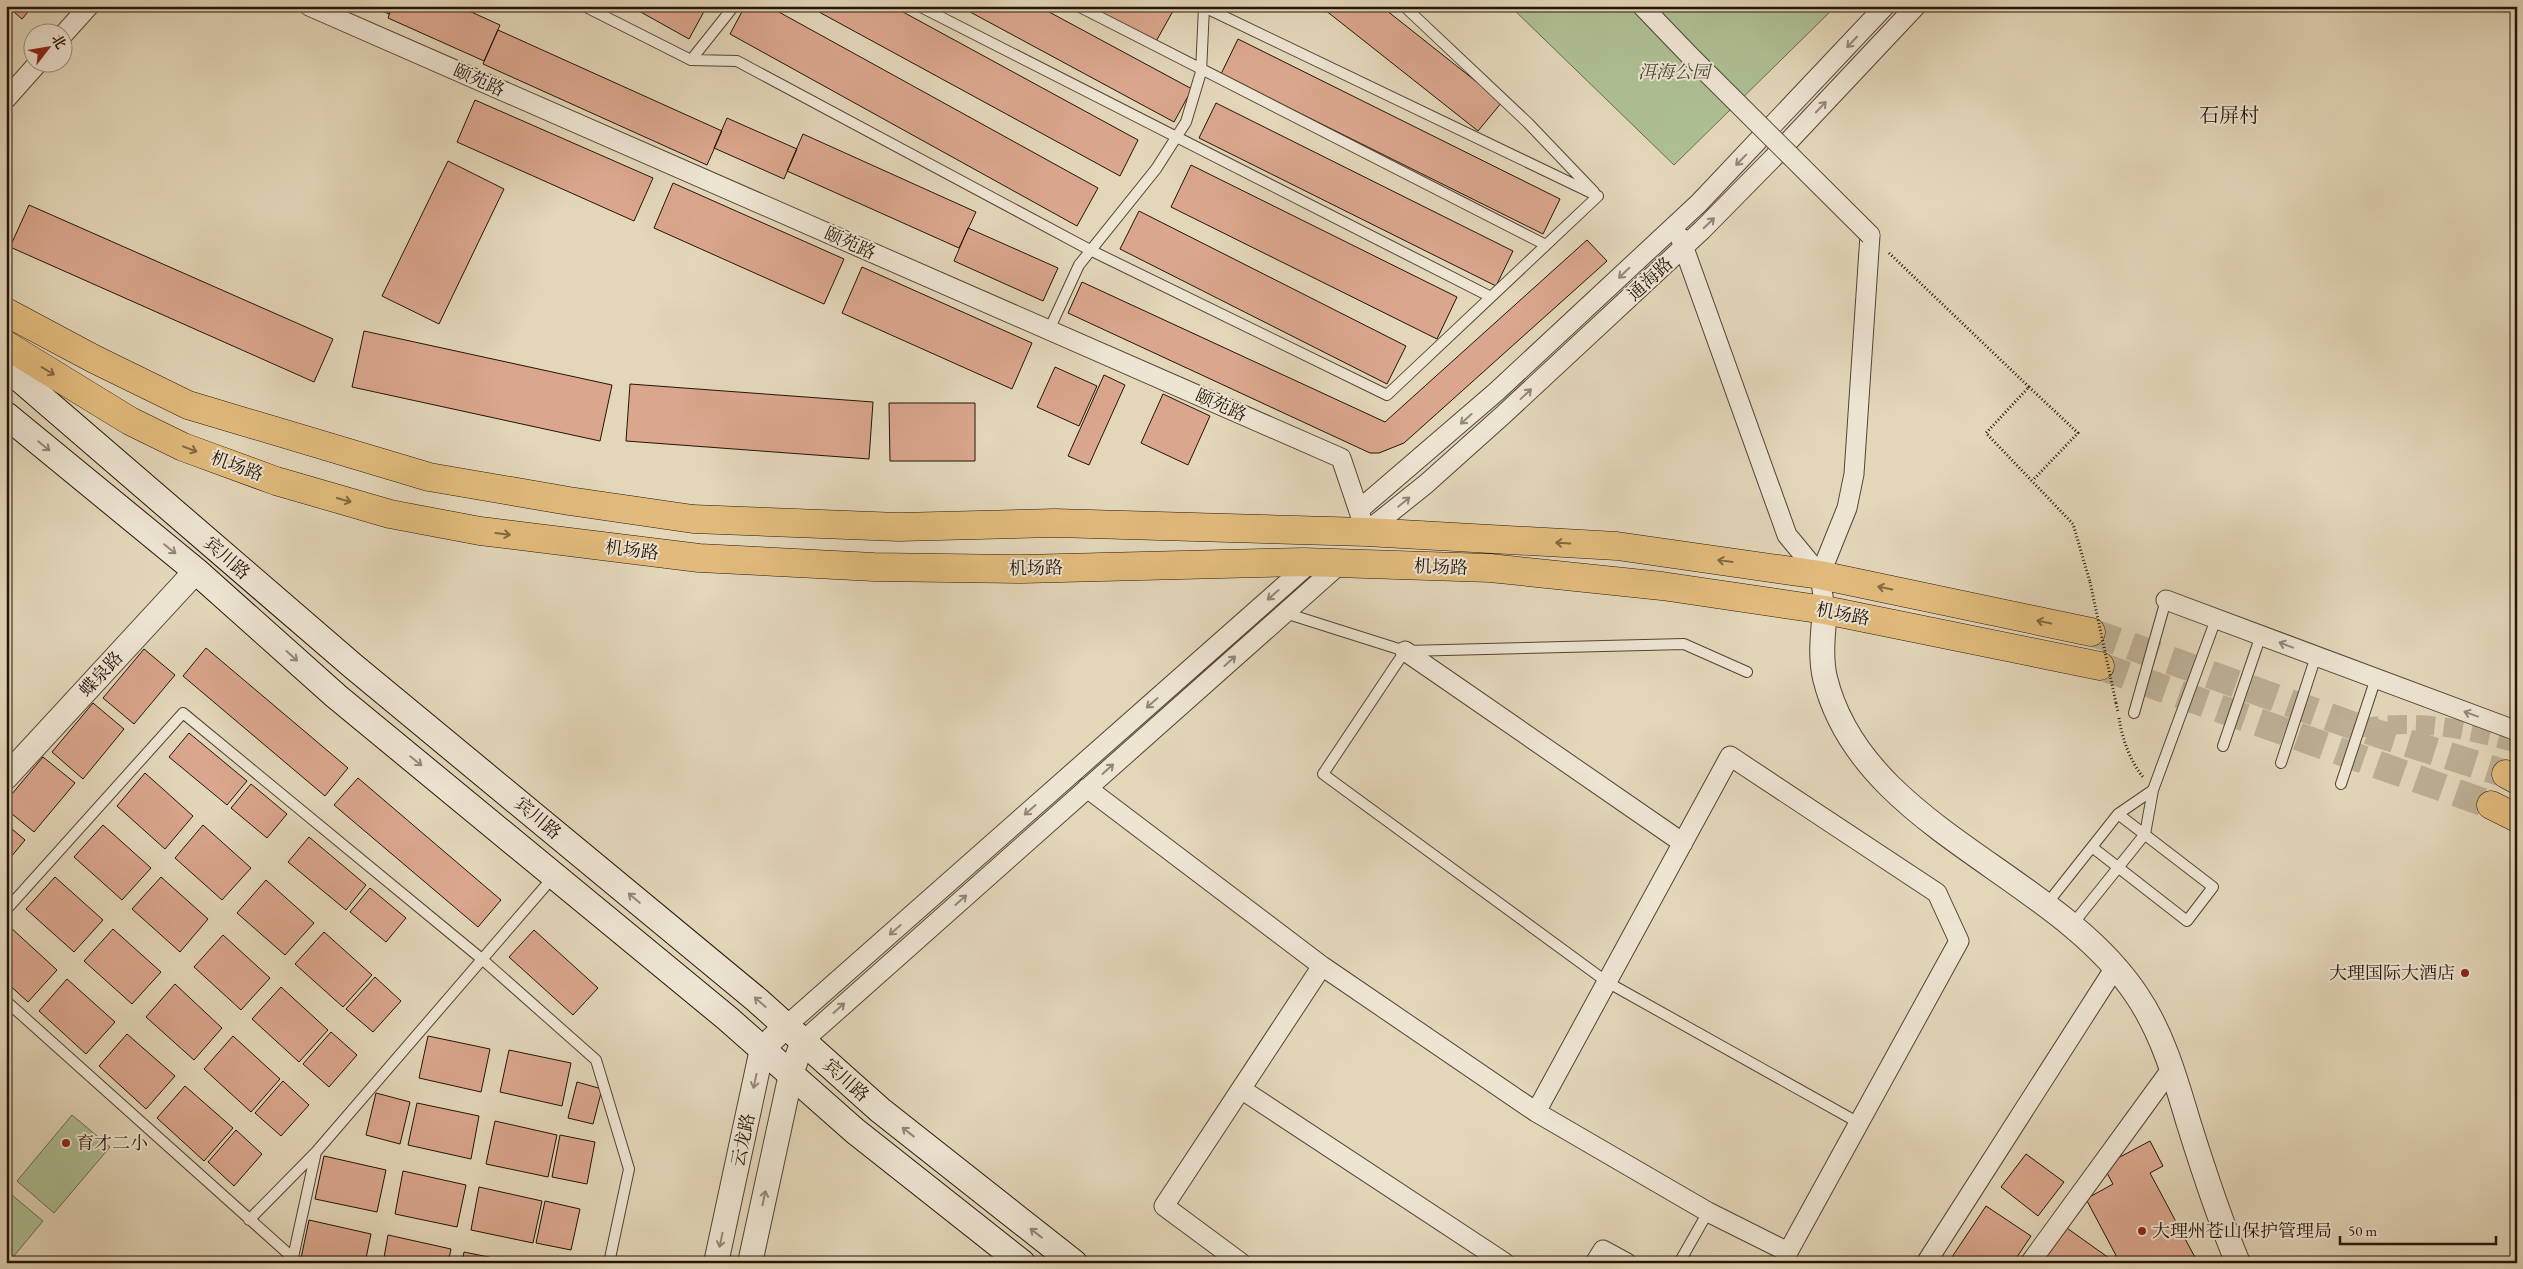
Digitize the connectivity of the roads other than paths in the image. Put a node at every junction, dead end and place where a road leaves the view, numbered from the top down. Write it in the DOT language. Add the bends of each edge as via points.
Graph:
graph roads {
  1 [pos="89,6"];
  2 [pos="309,6"];
  3 [pos="584,6"];
  4 [pos="734,6"];
  5 [pos="920,6"];
  6 [pos="1078,6"];
  7 [pos="1404,6"];
  8 [pos="1642,6"];
  9 [pos="1885,6"];
  10 [pos="1916,6"];
  11 [pos="1203,7"];
  12 [pos="72,25"];
  13 [pos="691,60"];
  14 [pos="1201,69"];
  15 [pos="30,72"];
  16 [pos="6,99"];
  17 [pos="1177,139"];
  18 [pos="1598,196"];
  19 [pos="1676,225"];
  20 [pos="1546,245"];
  21 [pos="1684,247"];
  22 [pos="1090,250"];
  23 [pos="1491,297"];
  24 [pos="6,312"];
  25 [pos="1048,330"];
  26 [pos="6,345"];
  27 [pos="6,367"];
  28 [pos="6,415"];
  29 [pos="1363,521"];
  30 [pos="1310,563"];
  31 [pos="1340,564"];
  32 [pos="196,571"];
  33 [pos="1820,575"];
  34 [pos="2166,600"];
  35 [pos="1825,610"];
  36 [pos="1284,613"];
  37 [pos="2216,619"];
  38 [pos="2091,632"];
  39 [pos="2261,635"];
  40 [pos="1405,651"];
  41 [pos="2316,656"];
  42 [pos="2100,666"];
  43 [pos="1747,672"];
  44 [pos="2376,678"];
  45 [pos="2134,713"];
  46 [pos="2517,731"];
  47 [pos="2223,746"];
  48 [pos="2281,763"];
  49 [pos="6,777"];
  50 [pos="2341,784"];
  51 [pos="1087,788"];
  52 [pos="2154,790"];
  53 [pos="2491,805"];
  54 [pos="2118,814"];
  55 [pos="2517,818"];
  56 [pos="2145,834"];
  57 [pos="1682,843"];
  58 [pos="2092,847"];
  59 [pos="2119,867"];
  60 [pos="555,876"];
  61 [pos="2046,905"];
  62 [pos="6,910"];
  63 [pos="2072,926"];
  64 [pos="483,960"];
  65 [pos="1322,966"];
  66 [pos="2116,966"];
  67 [pos="1607,982"];
  68 [pos="6,1002"];
  69 [pos="794,1033"];
  70 [pos="762,1049"];
  71 [pos="2172,1068"];
  72 [pos="791,1074"];
  73 [pos="1241,1089"];
  74 [pos="1536,1112"];
  75 [pos="1859,1123"];
  76 [pos="316,1152"];
  77 [pos="1708,1212"];
  78 [pos="249,1220"];
  79 [pos="293,1260"];
  80 [pos="608,1263"];
  81 [pos="716,1263"];
  82 [pos="750,1263"];
  83 [pos="1022,1263"];
  84 [pos="1074,1263"];
  85 [pos="1241,1263"];
  86 [pos="1505,1263"];
  87 [pos="1595,1263"];
  88 [pos="1627,1263"];
  89 [pos="1679,1263"];
  90 [pos="1926,1263"];
  91 [pos="2030,1263"];
  92 [pos="2238,1263"];
  1 -- 12 [label="street"];
  2 -- 25 [label="street, 颐苑路"];
  3 -- 13 [label="lane"];
  4 -- 13 [label="lane"];
  5 -- 17 [label="lane"];
  6 -- 14 [label="lane"];
  7 -- 18 [label="lane" via="1528,123"];
  8 -- 33 [label="street, bridge" via="1870,235 1854,474 1847,508"];
  9 -- 19 [label="street, 通海路, one-way"];
  21 -- 10 [label="street, 通海路, one-way"];
  11 -- 14 [label="lane"];
  11 -- 18 [label="lane"];
  13 -- 22 [label="lane" via="737,61"];
  14 -- 17 [label="lane" via="1190,112"];
  14 -- 20 [label="lane"];
  15 -- 16 [label="street"];
  17 -- 22 [label="lane" via="1134,198"];
  17 -- 23 [label="lane"];
  18 -- 20 [label="lane"];
  19 -- 21 [label="street"];
  19 -- 29 [label="street, 通海路, one-way"];
  20 -- 23 [label="lane"];
  29 -- 21 [label="street, 通海路, one-way" via="1502,416"];
  21 -- 33 [label="street" via="1787,535"];
  22 -- 23 [label="lane" via="1387,395"];
  22 -- 25 [label="lane" via="1072,276"];
  24 -- 29 [label="main road, 机场路" via="188,405 429,477 569,501 693,519 879,527"];
  25 -- 29 [label="street, 颐苑路" via="1341,458"];
  26 -- 30 [label="main road, 机场路, one-way" via="130,421 183,447 276,481 390,514 480,531 699,558 874,566 1022,568"];
  69 -- 27 [label="main road, 宾川路, one-way" via="353,666"];
  28 -- 32 [label="main road, 宾川路, one-way"];
  33 -- 29 [label="main road, 机场路, one-way" via="1617,546"];
  30 -- 31 [label="main road, 机场路"];
  30 -- 69 [label="street, one-way"];
  31 -- 35 [label="main road, 机场路" via="1490,568 1662,586"];
  31 -- 36 [label="street"];
  32 -- 49 [label="street, 蝶泉路"];
  32 -- 60 [label="main road, 宾川路, one-way" via="336,696"];
  33 -- 35 [label="street"];
  38 -- 33 [label="main road, 机场路, one-way"];
  34 -- 37 [label="street"];
  34 -- 45 [label="lane"];
  35 -- 42 [label="main road, 机场路"];
  35 -- 61 [label="street" via="1822,641 1825,678 1844,727 1882,780 1938,827"];
  36 -- 40 [label="lane"];
  51 -- 36 [label="street, one-way"];
  37 -- 39 [label="street"];
  37 -- 52 [label="lane"];
  41 -- 39 [label="street, one-way"];
  39 -- 47 [label="lane"];
  40 -- 43 [label="lane" via="1684,644"];
  40 -- 57 [label="street"];
  40 -- 67 [label="lane" via="1323,774"];
  41 -- 44 [label="street"];
  41 -- 48 [label="lane"];
  46 -- 44 [label="street, one-way"];
  44 -- 50 [label="lane"];
  51 -- 65 [label="street"];
  69 -- 51 [label="street, one-way"];
  52 -- 54 [label="lane"];
  52 -- 56 [label="lane"];
  53 -- 55 [label="main road"];
  54 -- 56 [label="lane"];
  54 -- 58 [label="lane"];
  56 -- 59 [label="lane"];
  56 -- 59 [label="lane" via="2213,887 2188,921"];
  57 -- 67 [label="street"];
  57 -- 75 [label="street" via="1730,756 1937,893 1959,941"];
  58 -- 59 [label="lane"];
  58 -- 61 [label="lane"];
  59 -- 63 [label="lane"];
  60 -- 64 [label="lane"];
  60 -- 70 [label="main road, 宾川路"];
  61 -- 63 [label="street"];
  62 -- 64 [label="lane" via="183,713"];
  63 -- 66 [label="street"];
  64 -- 76 [label="lane"];
  64 -- 80 [label="lane" via="596,1060 629,1169"];
  65 -- 73 [label="street"];
  65 -- 74 [label="street"];
  66 -- 71 [label="street" via="2151,1017"];
  66 -- 90 [label="street"];
  67 -- 74 [label="street"];
  67 -- 75 [label="lane"];
  68 -- 78 [label="lane"];
  69 -- 70 [label="street"];
  69 -- 72 [label="street, 云龙路"];
  84 -- 69 [label="main road, 宾川路, one-way" via="880,1110"];
  70 -- 72 [label="main road, 宾川路"];
  70 -- 81 [label="street, 云龙路, one-way"];
  71 -- 91 [label="street"];
  71 -- 92 [label="street" via="2219,1219"];
  82 -- 72 [label="street, 云龙路, one-way"];
  72 -- 83 [label="main road, 宾川路" via="855,1131"];
  73 -- 85 [label="street" via="1164,1206"];
  73 -- 86 [label="street"];
  74 -- 77 [label="street"];
  75 -- 77 [label="street" via="1788,1252"];
  76 -- 78 [label="lane"];
  76 -- 79 [label="lane"];
  77 -- 89 [label="lane"];
  78 -- 79 [label="lane"];
  87 -- 88 [label="street" via="1603,1250"];
}
